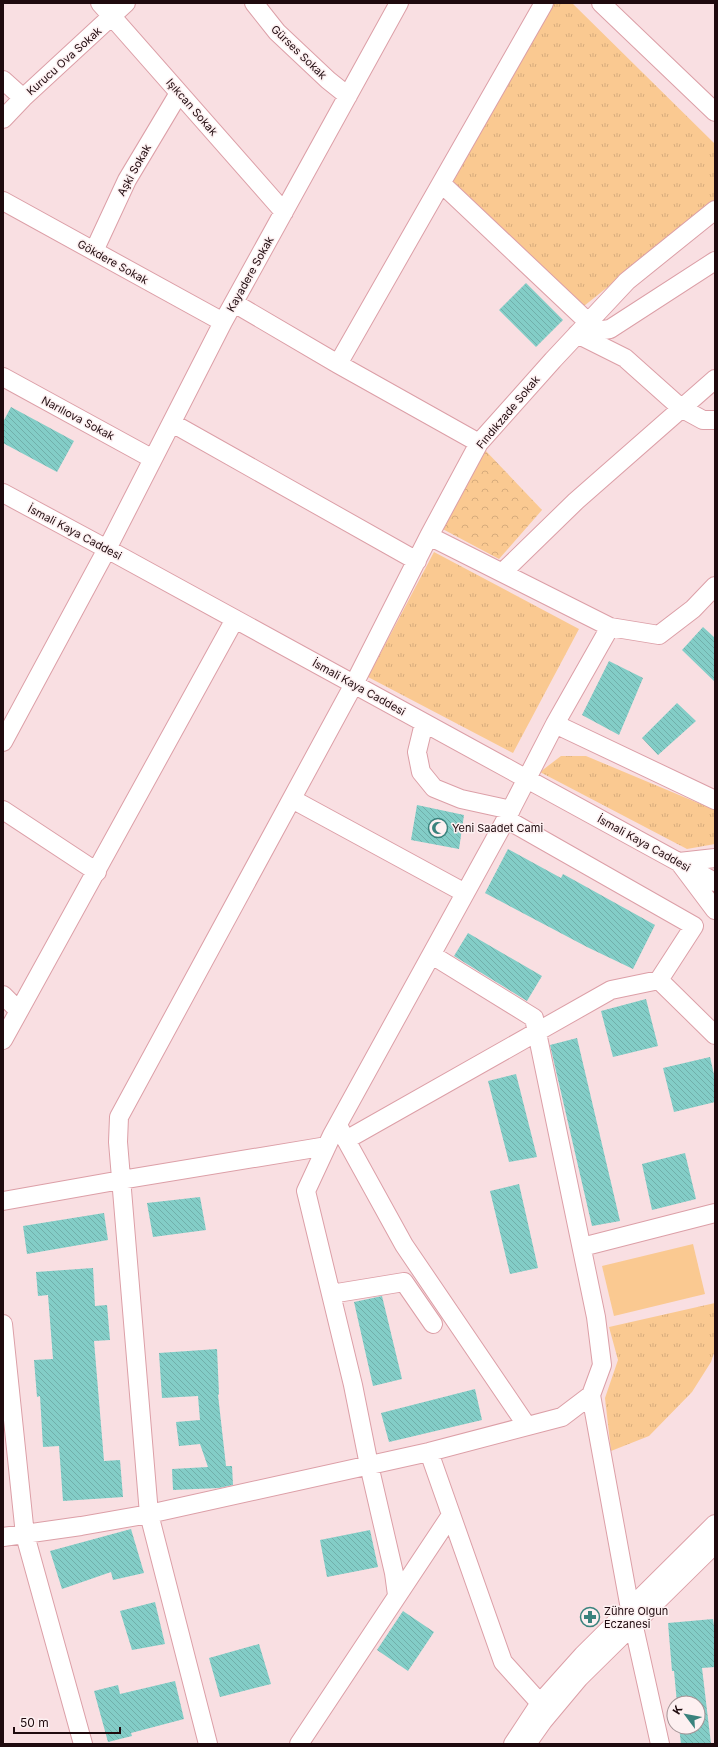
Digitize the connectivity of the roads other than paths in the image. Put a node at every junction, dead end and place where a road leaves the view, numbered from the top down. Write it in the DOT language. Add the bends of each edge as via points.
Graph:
graph roads {
  1 [pos="100,3"];
  2 [pos="126,3"];
  3 [pos="254,3"];
  4 [pos="400,3"];
  5 [pos="544,3"];
  6 [pos="601,3"];
  7 [pos="113,16"];
  8 [pos="3,80"];
  9 [pos="179,93"];
  10 [pos="348,96"];
  11 [pos="23,98"];
  12 [pos="715,112"];
  13 [pos="3,119"];
  14 [pos="442,184"];
  15 [pos="3,201"];
  16 [pos="715,210"];
  17 [pos="284,212"];
  18 [pos="94,251"];
  19 [pos="715,261"];
  20 [pos="234,303"];
  21 [pos="223,322"];
  22 [pos="582,328"];
  23 [pos="338,364"];
  24 [pos="3,377"];
  25 [pos="715,379"];
  26 [pos="681,408"];
  27 [pos="715,420"];
  28 [pos="172,423"];
  29 [pos="479,443"];
  30 [pos="153,459"];
  31 [pos="3,493"];
  32 [pos="429,536"];
  33 [pos="107,549"];
  34 [pos="417,561"];
  35 [pos="504,572"];
  36 [pos="715,586"];
  37 [pos="235,619"];
  38 [pos="610,627"];
  39 [pos="354,684"];
  40 [pos="424,723"];
  41 [pos="555,724"];
  42 [pos="3,742"];
  43 [pos="528,779"];
  44 [pos="292,799"];
  45 [pos="715,800"];
  46 [pos="3,810"];
  47 [pos="509,815"];
  48 [pos="715,858"];
  49 [pos="679,862"];
  50 [pos="97,872"];
  51 [pos="715,882"];
  52 [pos="465,893"];
  53 [pos="715,910"];
  54 [pos="432,955"];
  55 [pos="659,980"];
  56 [pos="3,995"];
  57 [pos="19,1011"];
  58 [pos="536,1032"];
  59 [pos="715,1035"];
  60 [pos="3,1040"];
  61 [pos="342,1133"];
  62 [pos="327,1146"];
  63 [pos="121,1180"];
  64 [pos="3,1201"];
  65 [pos="715,1213"];
  66 [pos="582,1247"];
  67 [pos="331,1294"];
  68 [pos="3,1324"];
  69 [pos="432,1324"];
  70 [pos="591,1395"];
  71 [pos="527,1426"];
  72 [pos="429,1452"];
  73 [pos="369,1465"];
  74 [pos="149,1514"];
  75 [pos="451,1515"];
  76 [pos="715,1524"];
  77 [pos="25,1535"];
  78 [pos="3,1537"];
  79 [pos="715,1544"];
  80 [pos="397,1595"];
  81 [pos="632,1616"];
  82 [pos="540,1703"];
  83 [pos="79,1743"];
  84 [pos="208,1744"];
  85 [pos="299,1744"];
  86 [pos="513,1744"];
  87 [pos="528,1744"];
  88 [pos="660,1744"];
  1 -- 7 [label="street, Işıkcan Sokak"];
  2 -- 7 [label="street, Kurucu Ova Sokak"];
  3 -- 10 [label="street, Gürses Sokak" via="277,32"];
  4 -- 10 [label="street, Kayadere Sokak"];
  5 -- 14 [label="street"];
  6 -- 12 [label="street"];
  7 -- 9 [label="street, Işıkcan Sokak"];
  7 -- 11 [label="street, Kurucu Ova Sokak"];
  8 -- 11 [label="street"];
  9 -- 17 [label="street, Işıkcan Sokak"];
  9 -- 18 [label="street, Aşki Sokak" via="127,180"];
  10 -- 17 [label="street, Kayadere Sokak"];
  11 -- 13 [label="street, Kurucu Ova Sokak"];
  14 -- 22 [label="street"];
  14 -- 23 [label="street"];
  15 -- 18 [label="street, Gökdere Sokak"];
  16 -- 22 [label="street, Fındıkzade Sokak" via="627,281"];
  17 -- 20 [label="street, Kayadere Sokak"];
  18 -- 21 [label="street, Gökdere Sokak"];
  19 -- 22 [label="street" via="610,329"];
  20 -- 21 [label="street, Kayadere Sokak"];
  20 -- 23 [label="street"];
  21 -- 28 [label="street, Kayadere Sokak"];
  22 -- 26 [label="street" via="625,358"];
  22 -- 29 [label="street, Fındıkzade Sokak"];
  23 -- 29 [label="street"];
  24 -- 30 [label="street, Narılıova Sokak"];
  25 -- 26 [label="street"];
  26 -- 27 [label="street" via="703,420"];
  26 -- 35 [label="street" via="576,501"];
  28 -- 30 [label="street, Kayadere Sokak"];
  28 -- 34 [label="street"];
  29 -- 32 [label="street, Fındıkzade Sokak"];
  30 -- 33 [label="street, Kayadere Sokak"];
  31 -- 33 [label="street, İsmali Kaya Caddesi"];
  32 -- 34 [label="street, Fındıkzade Sokak"];
  32 -- 35 [label="street"];
  33 -- 37 [label="street, İsmali Kaya Caddesi"];
  33 -- 42 [label="street, Kayadere Sokak"];
  34 -- 39 [label="street, Fındıkzade Sokak"];
  35 -- 38 [label="street"];
  36 -- 38 [label="street" via="692,609 659,635"];
  37 -- 39 [label="street, İsmali Kaya Caddesi"];
  37 -- 50 [label="street"];
  38 -- 41 [label="street"];
  39 -- 40 [label="street, İsmali Kaya Caddesi"];
  39 -- 44 [label="street, Fındıkzade Sokak"];
  40 -- 43 [label="street, İsmali Kaya Caddesi"];
  40 -- 47 [label="street" via="417,752 421,772 434,788"];
  41 -- 43 [label="street"];
  41 -- 45 [label="street"];
  43 -- 47 [label="street"];
  43 -- 49 [label="street, İsmali Kaya Caddesi"];
  44 -- 52 [label="street"];
  44 -- 63 [label="street, Fındıkzade Sokak" via="119,1117"];
  46 -- 50 [label="street"];
  47 -- 52 [label="street"];
  47 -- 55 [label="street" via="694,926"];
  48 -- 49 [label="street"];
  49 -- 51 [label="street, İsmali Kaya Caddesi"];
  49 -- 53 [label="street"];
  50 -- 57 [label="street"];
  52 -- 54 [label="street"];
  54 -- 58 [label="street" via="534,1018"];
  54 -- 61 [label="street"];
  55 -- 58 [label="street" via="611,990"];
  55 -- 59 [label="street"];
  56 -- 57 [label="street"];
  57 -- 60 [label="street"];
  58 -- 61 [label="street"];
  58 -- 66 [label="street"];
  61 -- 62 [label="street"];
  61 -- 71 [label="street" via="404,1245"];
  62 -- 63 [label="street"];
  62 -- 67 [label="street" via="306,1191"];
  63 -- 64 [label="street"];
  63 -- 74 [label="street, Fındıkzade Sokak"];
  65 -- 66 [label="street"];
  66 -- 70 [label="street" via="596,1317 602,1365"];
  67 -- 69 [label="street" via="404,1282"];
  67 -- 73 [label="street"];
  68 -- 77 [label="street"];
  70 -- 71 [label="street" via="562,1418"];
  70 -- 81 [label="street"];
  71 -- 72 [label="street"];
  72 -- 73 [label="street"];
  72 -- 75 [label="street"];
  73 -- 74 [label="street"];
  73 -- 80 [label="street"];
  74 -- 77 [label="street"];
  74 -- 84 [label="street, Fındıkzade Sokak"];
  75 -- 80 [label="street"];
  75 -- 82 [label="street" via="503,1662"];
  76 -- 81 [label="street"];
  77 -- 78 [label="street"];
  77 -- 83 [label="street"];
  79 -- 81 [label="street"];
  80 -- 85 [label="street"];
  81 -- 82 [label="street" via="583,1655"];
  81 -- 87 [label="street" via="543,1721"];
  81 -- 88 [label="street"];
  82 -- 86 [label="street"];
}
